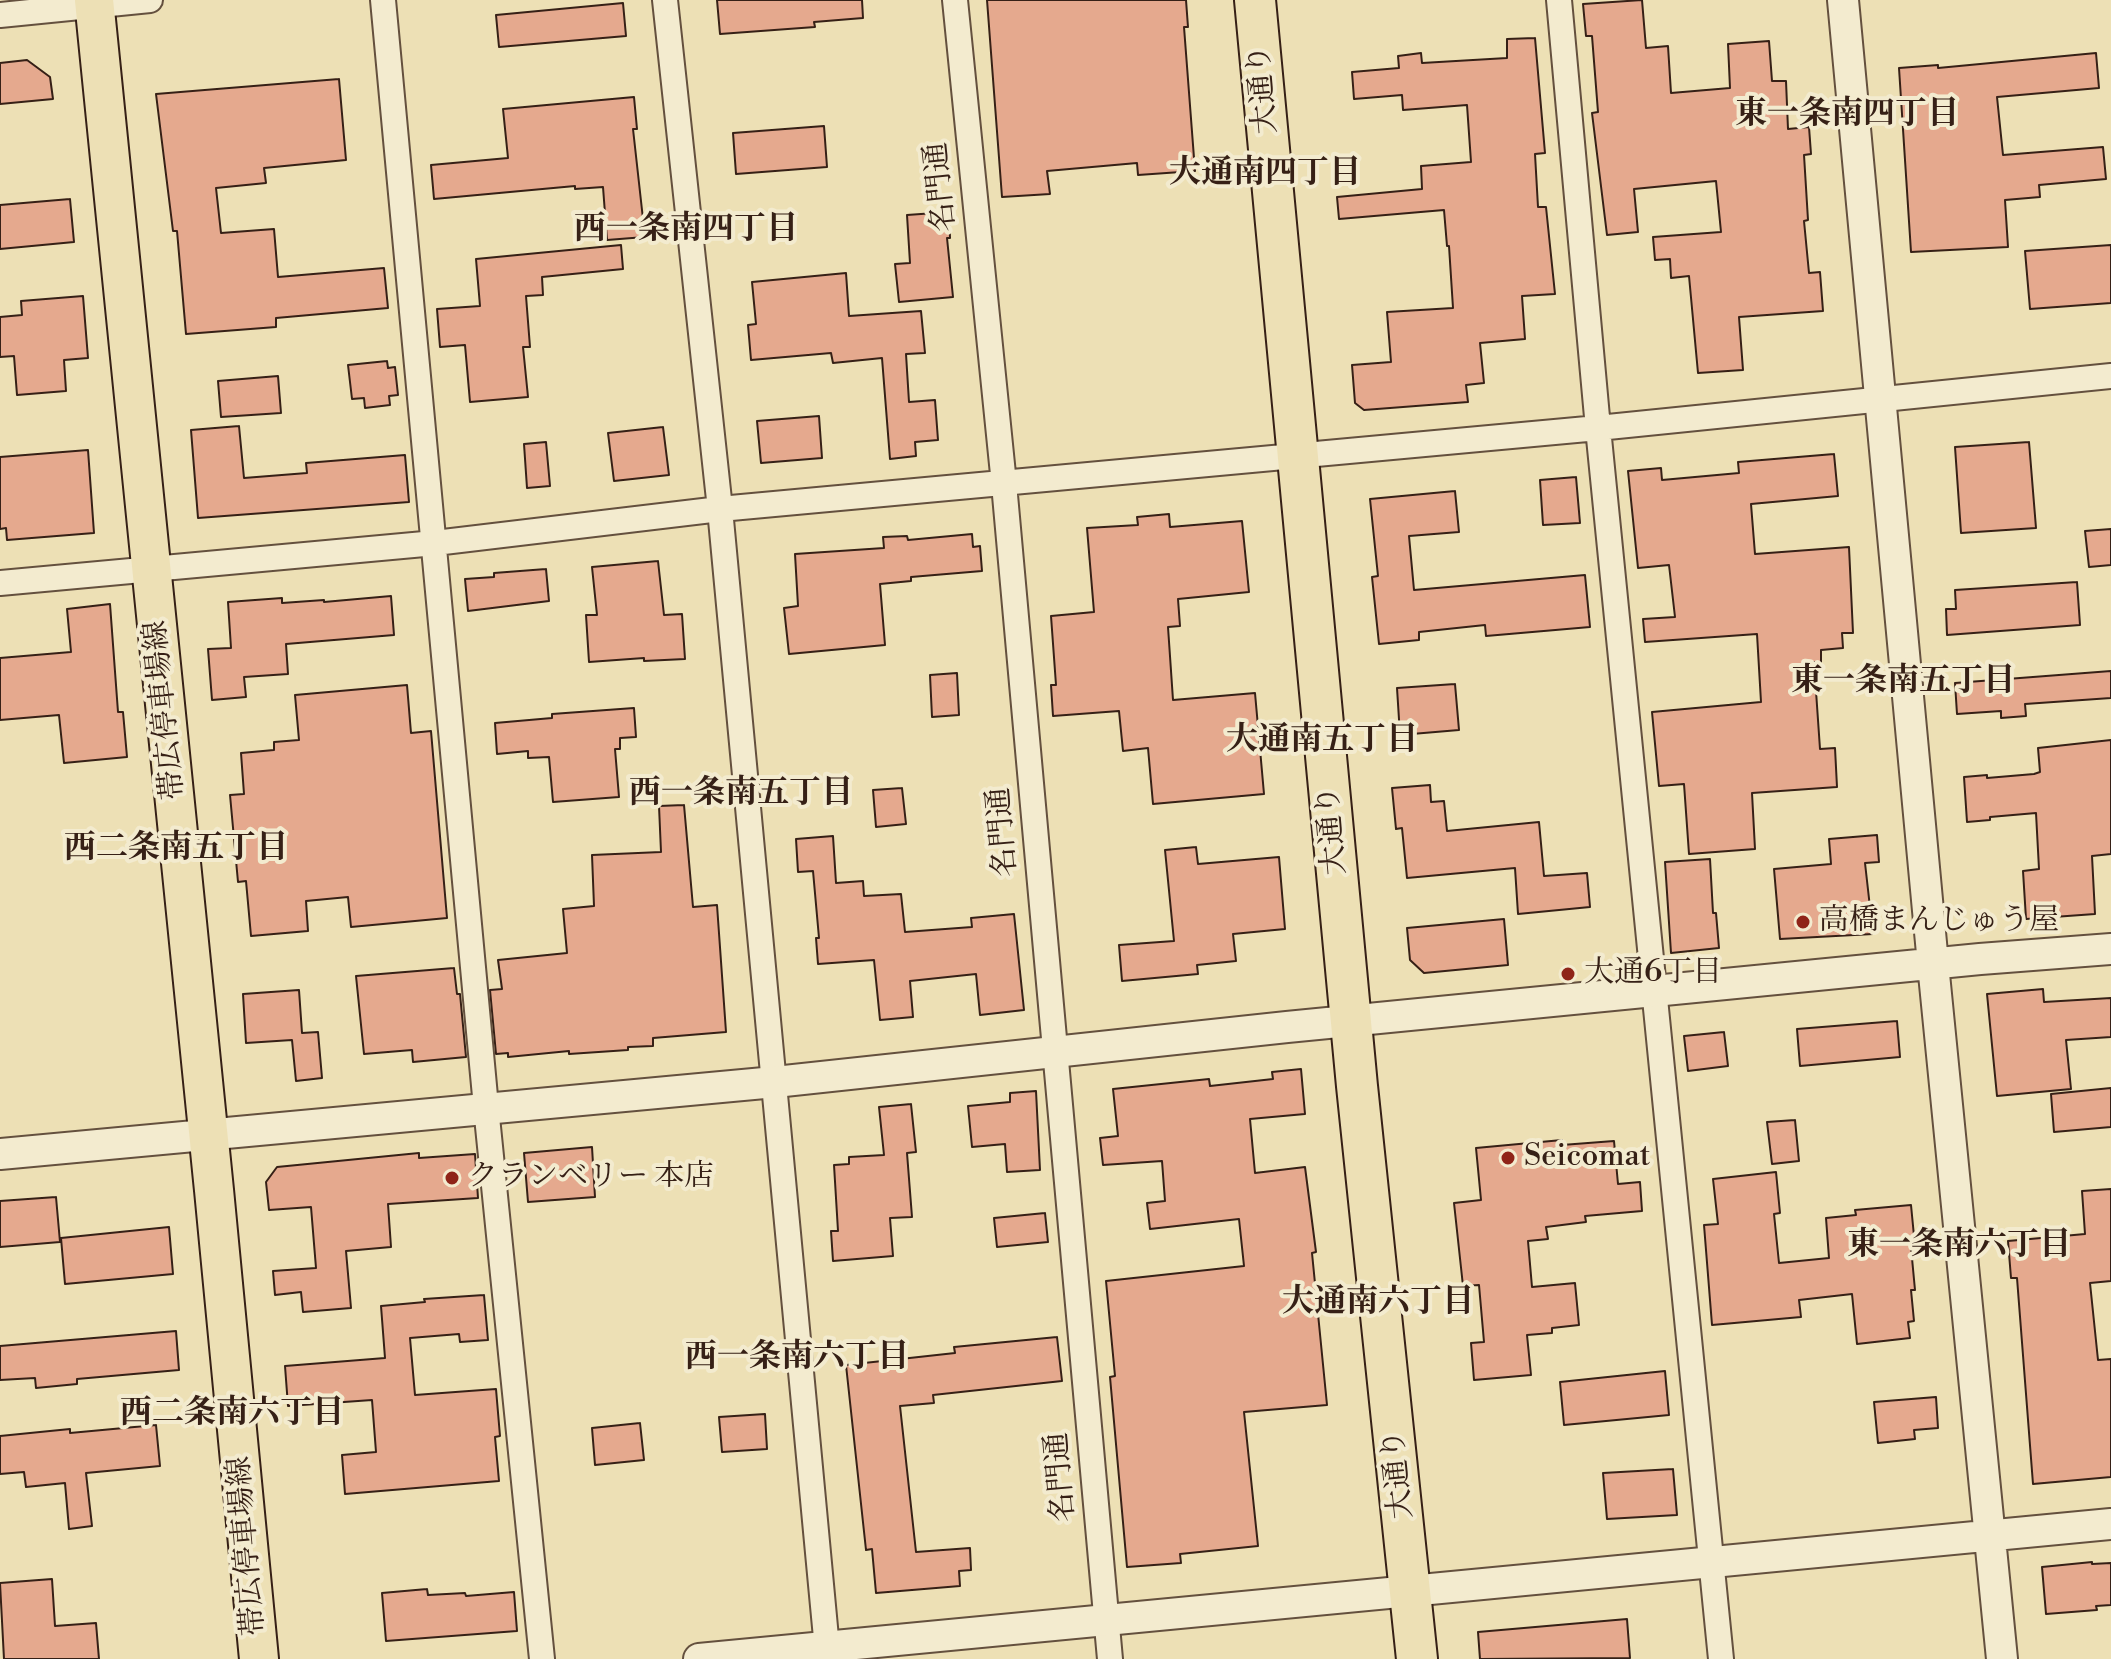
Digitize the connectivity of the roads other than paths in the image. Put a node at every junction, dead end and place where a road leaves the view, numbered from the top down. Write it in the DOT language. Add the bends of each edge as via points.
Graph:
graph roads {
  1 [pos="150,0"];
  2 [pos="383,0"];
  3 [pos="665,0"];
  4 [pos="955,0"];
  5 [pos="1255,0"];
  6 [pos="1559,0"];
  7 [pos="1843,0"];
  8 [pos="94,3"];
  9 [pos="0,15"];
  10 [pos="2111,376"];
  11 [pos="1881,399"];
  12 [pos="1598,428"];
  13 [pos="1298,455"];
  14 [pos="1004,484"];
  15 [pos="720,509"];
  16 [pos="435,543"];
  17 [pos="152,568"];
  18 [pos="0,583"];
  19 [pos="2111,949"];
  20 [pos="1933,964"];
  21 [pos="1656,992"];
  22 [pos="1351,1021"];
  23 [pos="1056,1053"];
  24 [pos="775,1082"];
  25 [pos="486,1107"];
  26 [pos="208,1134"];
  27 [pos="0,1154"];
  28 [pos="2111,1524"];
  29 [pos="1989,1535"];
  30 [pos="1712,1560"];
  31 [pos="1411,1589"];
  32 [pos="1106,1618"];
  33 [pos="827,1652"];
  34 [pos="259,1659"];
  35 [pos="542,1659"];
  36 [pos="699,1659"];
  37 [pos="1110,1659"];
  38 [pos="1417,1659"];
  39 [pos="1721,1659"];
  40 [pos="2002,1659"];
  1 -- 8 [label="street"];
  2 -- 16 [label="street"];
  3 -- 15 [label="street"];
  4 -- 14 [label="street, 名門通"];
  5 -- 13 [label="highway, 大通り"];
  6 -- 12 [label="street"];
  7 -- 11 [label="street"];
  8 -- 9 [label="street"];
  8 -- 17 [label="main road, 帯広停車場線"];
  10 -- 11 [label="street"];
  11 -- 12 [label="street"];
  11 -- 20 [label="street"];
  12 -- 13 [label="street"];
  12 -- 21 [label="street"];
  13 -- 14 [label="street"];
  13 -- 22 [label="highway, 大通り"];
  14 -- 15 [label="street"];
  14 -- 23 [label="street, 名門通"];
  15 -- 16 [label="street"];
  15 -- 24 [label="street"];
  16 -- 17 [label="street"];
  16 -- 25 [label="street"];
  17 -- 18 [label="street"];
  17 -- 26 [label="main road, 帯広停車場線"];
  19 -- 20 [label="street"];
  20 -- 21 [label="street"];
  20 -- 29 [label="street"];
  21 -- 22 [label="street"];
  21 -- 30 [label="street"];
  22 -- 23 [label="street"];
  22 -- 31 [label="highway, 大通り"];
  23 -- 24 [label="street"];
  23 -- 32 [label="street, 名門通"];
  24 -- 25 [label="street"];
  24 -- 33 [label="street"];
  25 -- 26 [label="street"];
  25 -- 35 [label="street"];
  26 -- 27 [label="street"];
  26 -- 34 [label="main road, 帯広停車場線"];
  28 -- 29 [label="street"];
  29 -- 30 [label="street"];
  29 -- 40 [label="street"];
  30 -- 31 [label="street"];
  30 -- 39 [label="street"];
  31 -- 32 [label="street"];
  31 -- 38 [label="highway, 大通り"];
  32 -- 33 [label="street"];
  32 -- 37 [label="street, 名門通"];
  33 -- 36 [label="street"];
}
